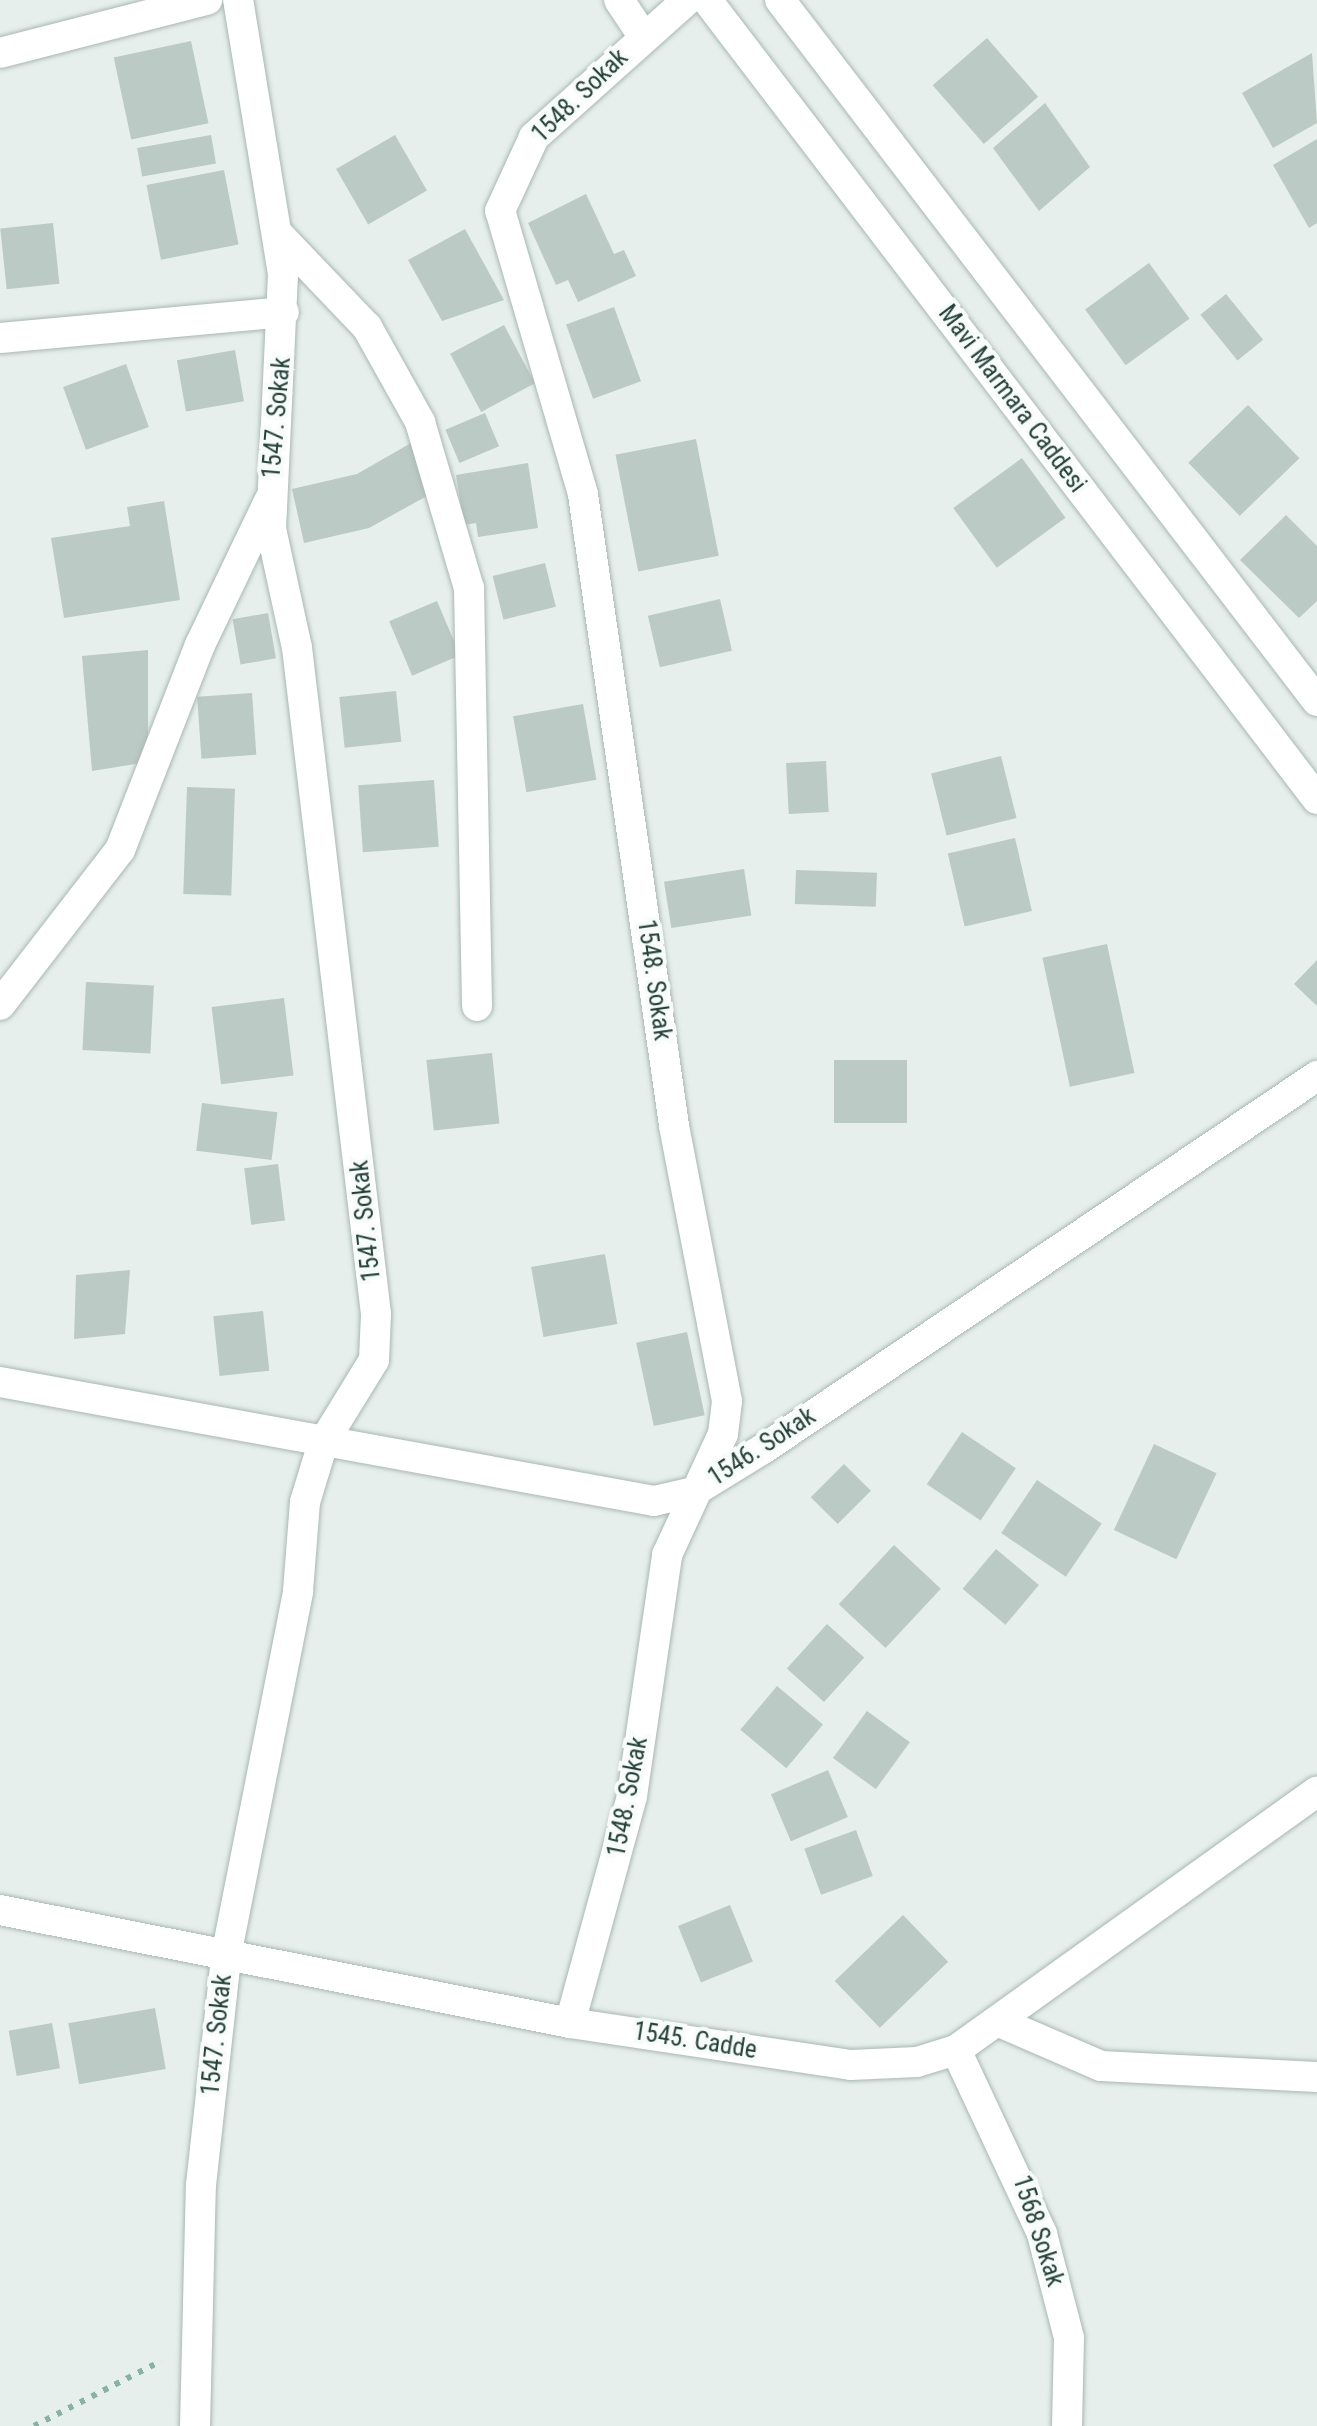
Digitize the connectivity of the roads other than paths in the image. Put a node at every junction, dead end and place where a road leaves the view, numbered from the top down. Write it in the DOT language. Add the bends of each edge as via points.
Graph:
graph roads {
  1 [pos="203,0"];
  2 [pos="238,0"];
  3 [pos="619,0"];
  4 [pos="687,0"];
  5 [pos="707,0"];
  6 [pos="780,0"];
  7 [pos="643,36"];
  8 [pos="0,53"];
  9 [pos="278,234"];
  10 [pos="284,312"];
  11 [pos="0,338"];
  12 [pos="270,500"];
  13 [pos="1317,701"];
  14 [pos="1317,799"];
  15 [pos="0,1006"];
  16 [pos="477,1006"];
  17 [pos="1317,1076"];
  18 [pos="0,1382"];
  19 [pos="323,1443"];
  20 [pos="693,1492"];
  21 [pos="1317,1792"];
  22 [pos="0,1910"];
  23 [pos="226,1950"];
  24 [pos="998,2021"];
  25 [pos="570,2022"];
  26 [pos="956,2050"];
  27 [pos="1317,2077"];
  28 [pos="195,2426"];
  29 [pos="1067,2426"];
  1 -- 8 [label="street"];
  2 -- 9 [label="street, 1547. Sokak"];
  3 -- 7 [label="street"];
  4 -- 7 [label="street, 1548. Sokak"];
  5 -- 14 [label="street, Mavi Marmara Caddesi"];
  6 -- 13 [label="street"];
  7 -- 20 [label="street, 1548. Sokak" via="534,136 500,212 583,494 674,1125 720,1334 723,1434"];
  9 -- 10 [label="street, 1547. Sokak"];
  9 -- 16 [label="street" via="367,327 420,422 468,588"];
  10 -- 11 [label="street"];
  10 -- 12 [label="street, 1547. Sokak"];
  12 -- 15 [label="street" via="200,646 120,850"];
  12 -- 19 [label="street, 1547. Sokak" via="297,648 376,1314 374,1360"];
  17 -- 20 [label="street, 1546. Sokak"];
  18 -- 19 [label="street, 1546. Sokak"];
  19 -- 20 [label="street, 1546. Sokak" via="608,1496 654,1501"];
  19 -- 23 [label="street, 1547. Sokak"];
  20 -- 25 [label="street, 1548. Sokak" via="667,1555 632,1796"];
  21 -- 24 [label="street, 1545. Cadde"];
  22 -- 23 [label="street, 1545. Cadde"];
  23 -- 25 [label="street, 1545. Cadde"];
  23 -- 28 [label="street, 1547. Sokak" via="194,2344"];
  24 -- 26 [label="street, 1545. Cadde"];
  24 -- 27 [label="street" via="1101,2066"];
  25 -- 26 [label="street, 1545. Cadde" via="851,2065"];
  26 -- 29 [label="street, 1568 Sokak" via="1013,2155 1042,2234 1069,2338"];
}
